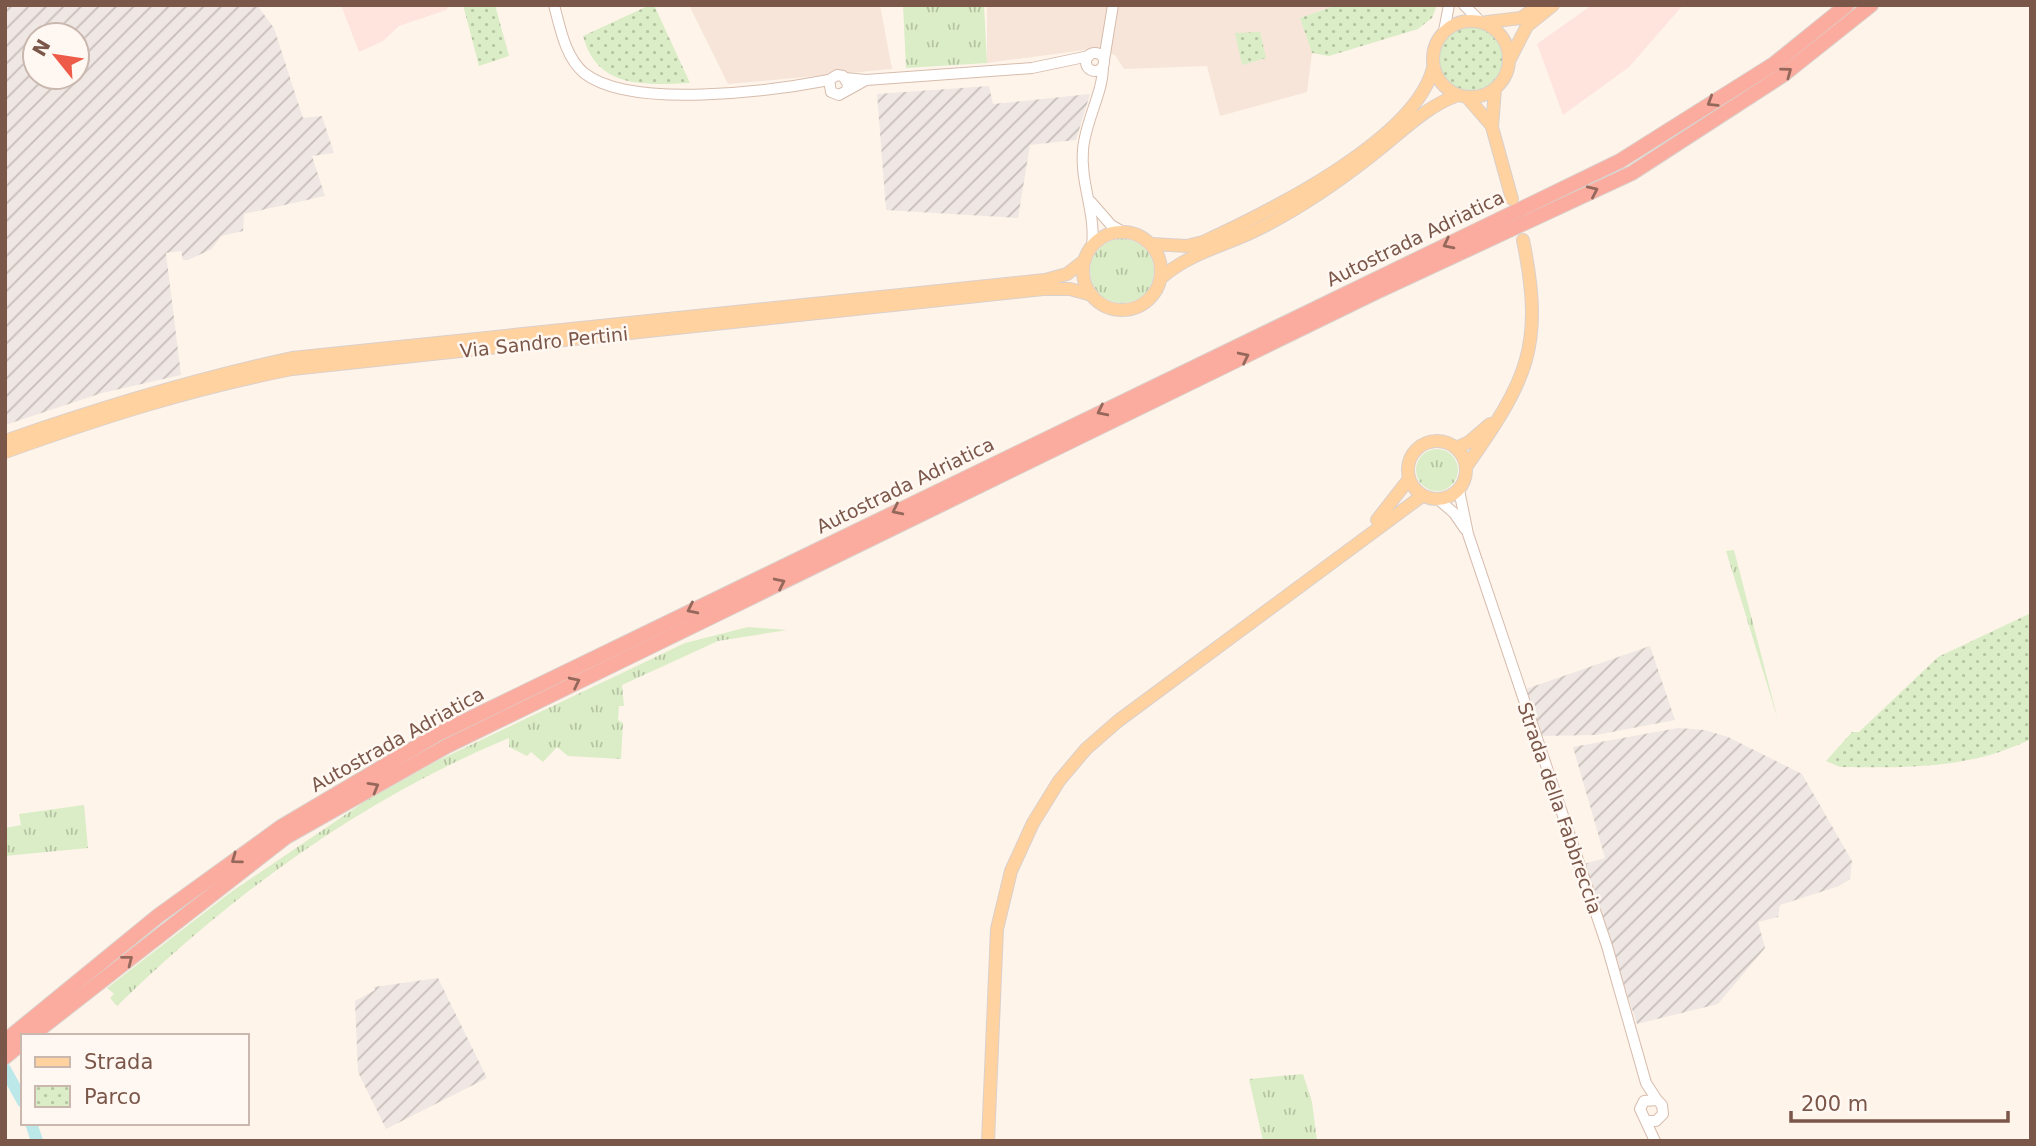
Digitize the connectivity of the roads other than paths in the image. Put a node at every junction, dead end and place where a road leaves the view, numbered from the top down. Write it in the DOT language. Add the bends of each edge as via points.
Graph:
graph roads {
  1 [pos="556,5"];
  2 [pos="1113,5"];
  3 [pos="1449,5"];
  4 [pos="1464,5"];
  5 [pos="1540,5"];
  6 [pos="1553,5"];
  7 [pos="1847,5"];
  8 [pos="1871,5"];
  9 [pos="1482,20"];
  10 [pos="1108,30"];
  11 [pos="1444,31"];
  12 [pos="1091,55"];
  13 [pos="1509,59"];
  14 [pos="1052,64"];
  15 [pos="1097,66"];
  16 [pos="1433,68"];
  17 [pos="846,84"];
  18 [pos="830,86"];
  19 [pos="1495,89"];
  20 [pos="1462,96"];
  21 [pos="1492,127"];
  22 [pos="1089,199"];
  23 [pos="1512,199"];
  24 [pos="1123,232"];
  25 [pos="1523,240"];
  26 [pos="1151,244"];
  27 [pos="1092,246"];
  28 [pos="1085,260"];
  29 [pos="1161,278"];
  30 [pos="1092,295"];
  31 [pos="1501,415"];
  32 [pos="5,442"];
  33 [pos="1456,448"];
  34 [pos="5,452"];
  35 [pos="1466,467"];
  36 [pos="1409,479"];
  37 [pos="1459,490"];
  38 [pos="1422,496"];
  39 [pos="1439,500"];
  40 [pos="1468,534"];
  41 [pos="1349,550"];
  42 [pos="70,997"];
  43 [pos="33,1034"];
  44 [pos="5,1041"];
  45 [pos="21,1044"];
  46 [pos="5,1056"];
  47 [pos="1646,1083"];
  48 [pos="1657,1100"];
  49 [pos="1644,1101"];
  50 [pos="1652,1121"];
  51 [pos="1655,1140"];
  52 [pos="988,1141"];
  1 -- 18 [label="street" via="571,57 582,72 610,88 678,96"];
  2 -- 10 [label="street"];
  3 -- 11 [label="street"];
  4 -- 9 [label="street"];
  5 -- 9 [label="main road" via="1521,18"];
  6 -- 13 [label="main road" via="1527,26"];
  7 -- 42 [label="highway, Autostrada Adriatica, one-way" via="1774,64 1620,161 438,734 281,827 158,916"];
  42 -- 8 [label="highway, Autostrada Adriatica, one-way" via="286,837 447,746 1374,293 1632,173 1783,75"];
  9 -- 11 [label="main road"];
  9 -- 13 [label="main road" via="1504,39"];
  10 -- 12 [label="street"];
  10 -- 15 [label="street"];
  11 -- 16 [label="main road" via="1436,44"];
  12 -- 14 [label="street"];
  12 -- 15 [label="street" via="1087,64"];
  13 -- 19 [label="main road"];
  14 -- 15 [label="street"];
  14 -- 17 [label="street"];
  15 -- 22 [label="street" via="1097,90 1083,150"];
  16 -- 20 [label="main road" via="1444,87"];
  16 -- 26 [label="main road" via="1427,88 1402,118 1301,192 1203,242"];
  17 -- 18 [label="street" via="839,95"];
  17 -- 18 [label="street" via="837,75"];
  19 -- 20 [label="main road, Via Sandro Pertini" via="1477,97"];
  19 -- 21 [label="main road"];
  20 -- 21 [label="main road"];
  20 -- 29 [label="main road, Via Sandro Pertini" via="1426,110 1308,200 1251,232 1177,263"];
  21 -- 23 [label="main road"];
  22 -- 24 [label="street" via="1105,220"];
  22 -- 27 [label="street"];
  24 -- 26 [label="main road"];
  24 -- 27 [label="main road" via="1101,238"];
  25 -- 31 [label="main road" via="1532,282 1531,345 1524,375"];
  26 -- 29 [label="main road" via="1158,254"];
  27 -- 28 [label="main road"];
  28 -- 30 [label="main road" via="1083,272"];
  28 -- 32 [label="main road, Via Sandro Pertini" via="1067,274 1045,280 292,358 125,399"];
  29 -- 30 [label="main road, Via Sandro Pertini" via="1150,298 1133,308 1106,306"];
  30 -- 34 [label="main road, Via Sandro Pertini" via="1043,289 292,369 133,407"];
  31 -- 33 [label="main road"];
  31 -- 35 [label="main road"];
  33 -- 35 [label="main road"];
  33 -- 36 [label="main road" via="1437,441 1423,445 1410,460"];
  35 -- 37 [label="main road"];
  36 -- 38 [label="main road"];
  36 -- 41 [label="main road" via="1389,509"];
  37 -- 39 [label="main road"];
  37 -- 40 [label="street, Strada della Fabbreccia"];
  38 -- 39 [label="main road"];
  38 -- 41 [label="main road"];
  39 -- 40 [label="street, Strada della Fabbreccia"];
  40 -- 47 [label="street, Strada della Fabbreccia" via="1607,946"];
  41 -- 52 [label="main road" via="1118,721 1059,781 1033,822 1011,871 998,929"];
  42 -- 43 [label="highway, Autostrada Adriatica"];
  42 -- 44 [label="highway, Autostrada Adriatica"];
  45 -- 46 [label="highway"];
  47 -- 48 [label="street, Strada della Fabbreccia"];
  47 -- 49 [label="street, Strada della Fabbreccia"];
  48 -- 49 [label="street"];
  48 -- 50 [label="street, Strada della Fabbreccia" via="1663,1109"];
  49 -- 50 [label="street, Strada della Fabbreccia" via="1640,1114"];
  50 -- 51 [label="street, Strada della Fabbreccia"];
}
